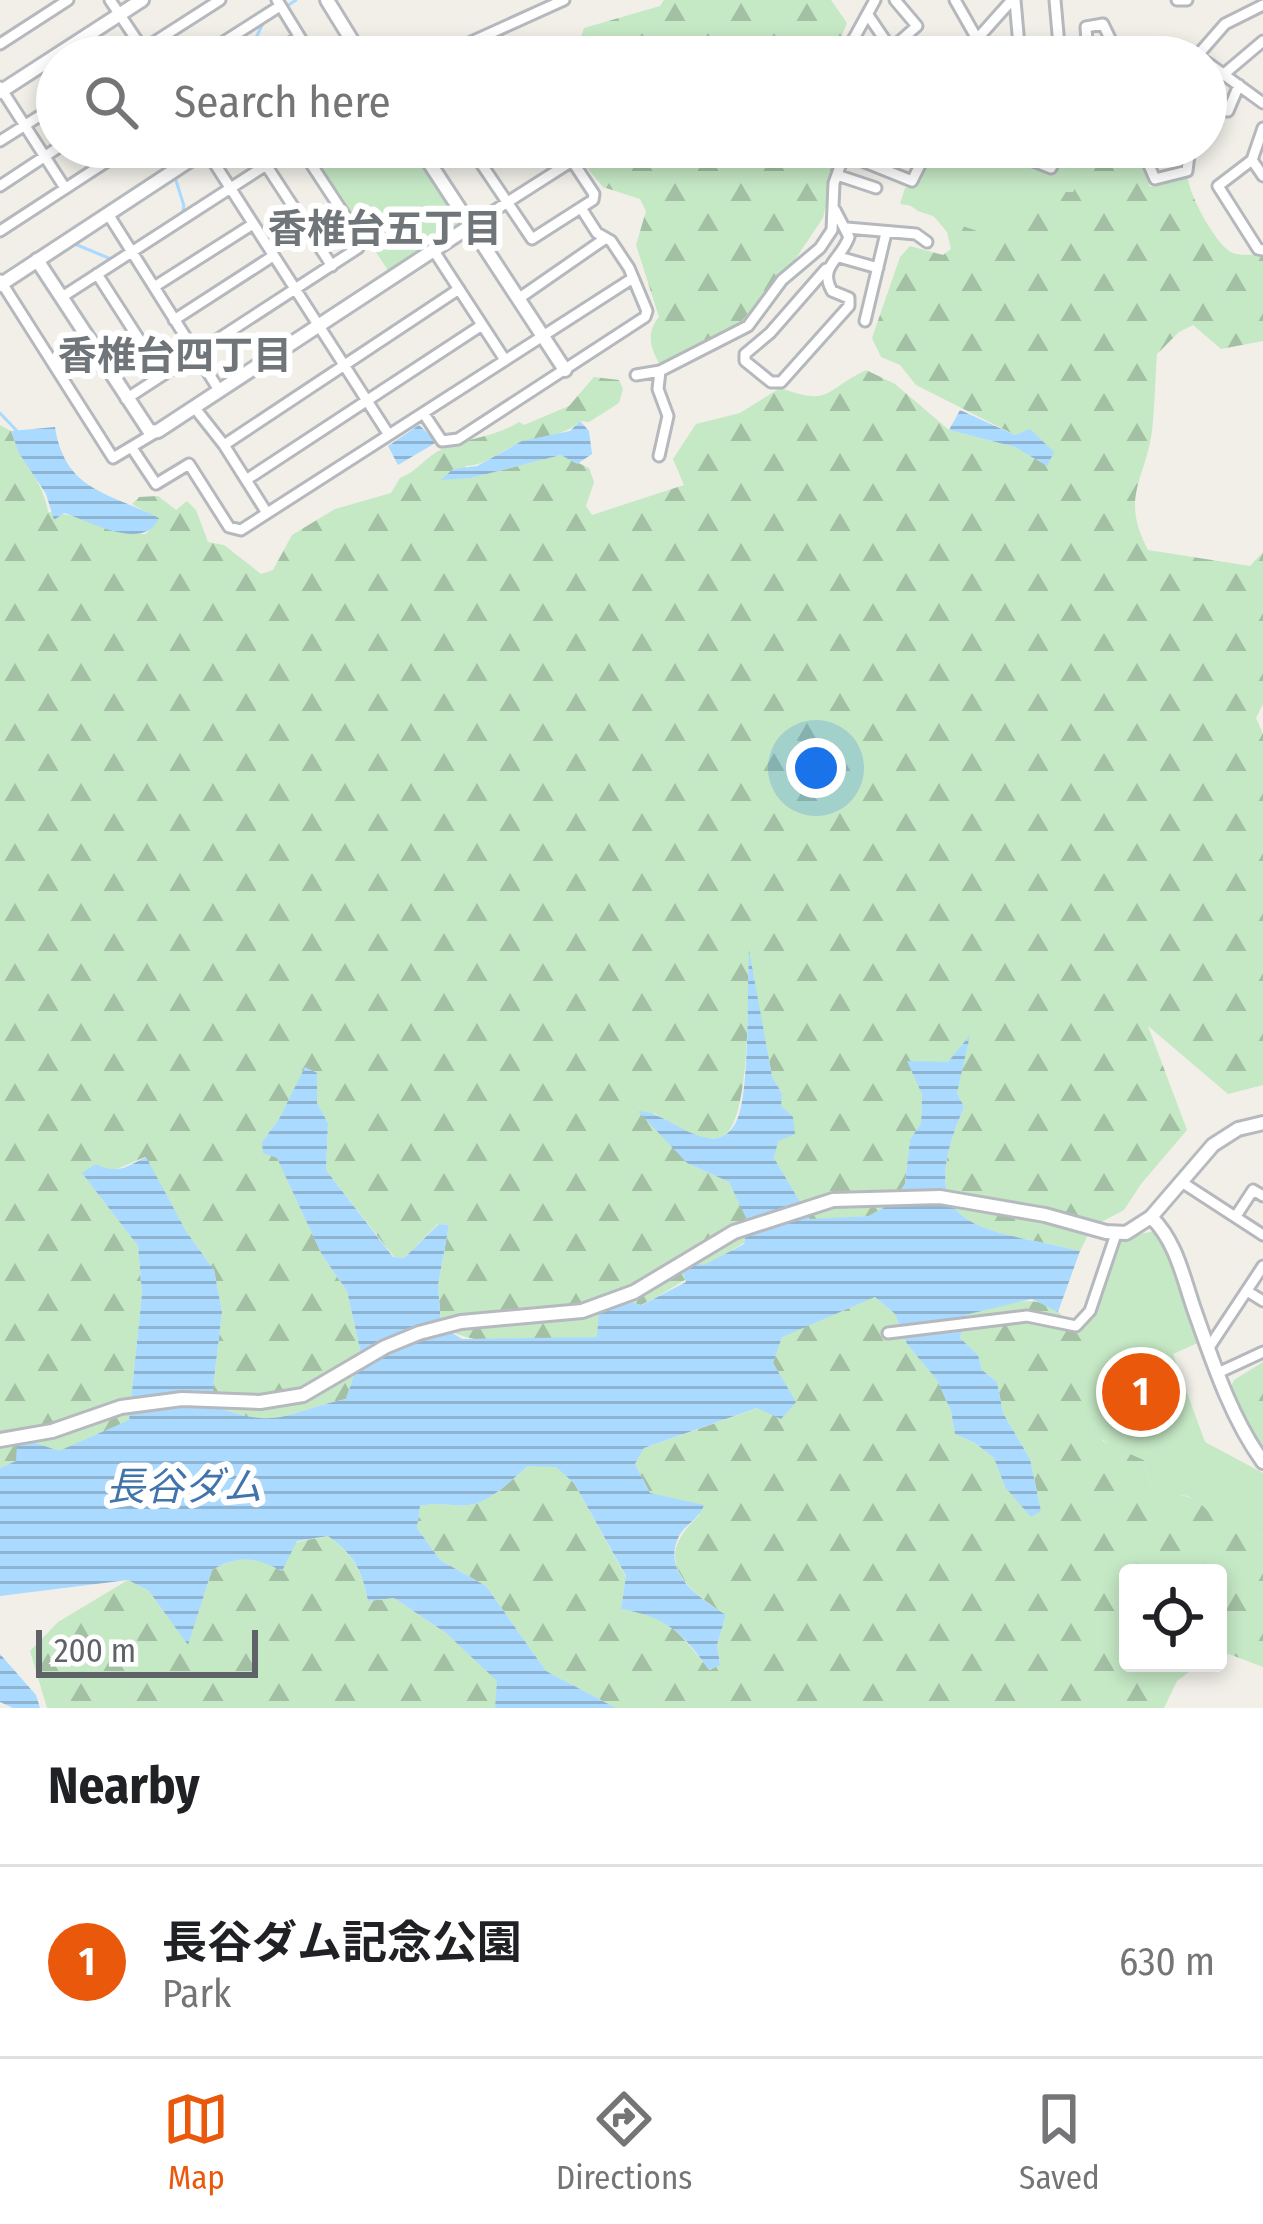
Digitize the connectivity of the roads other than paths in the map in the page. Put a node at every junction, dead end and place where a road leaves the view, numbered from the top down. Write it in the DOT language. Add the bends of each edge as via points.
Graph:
graph roads {
  1 [pos="110,0"];
  2 [pos="142,0"];
  3 [pos="220,0"];
  4 [pos="327,0"];
  5 [pos="564,0"];
  6 [pos="875,0"];
  7 [pos="895,0"];
  8 [pos="955,0"];
  9 [pos="1014,0"];
  10 [pos="1055,0"];
  11 [pos="1177,0"];
  12 [pos="1187,0"];
  13 [pos="66,1"];
  14 [pos="279,3"];
  15 [pos="1263,5"];
  16 [pos="121,14"];
  17 [pos="868,15"];
  18 [pos="86,36"];
  19 [pos="135,36"];
  20 [pos="169,36"];
  21 [pos="231,36"];
  22 [pos="298,36"];
  23 [pos="347,36"];
  24 [pos="484,36"];
  25 [pos="856,36"];
  26 [pos="882,36"];
  27 [pos="906,36"];
  28 [pos="975,36"];
  29 [pos="977,36"];
  30 [pos="1018,36"];
  31 [pos="1058,36"];
  32 [pos="1087,36"];
  33 [pos="1108,36"];
  34 [pos="1219,36"];
  35 [pos="1263,41"];
  36 [pos="0,44"];
  37 [pos="36,68"];
  38 [pos="1227,71"];
  39 [pos="1227,76"];
  40 [pos="1239,86"];
  41 [pos="1,90"];
  42 [pos="1263,103"];
  43 [pos="1228,112"];
  44 [pos="36,118"];
  45 [pos="25,125"];
  46 [pos="1263,128"];
  47 [pos="0,141"];
  48 [pos="36,142"];
  49 [pos="1252,160"];
  50 [pos="36,162"];
  51 [pos="52,168"];
  52 [pos="96,168"];
  53 [pos="176,168"];
  54 [pos="218,168"];
  55 [pos="262,168"];
  56 [pos="268,168"];
  57 [pos="311,168"];
  58 [pos="434,168"];
  59 [pos="484,168"];
  60 [pos="560,168"];
  61 [pos="577,168"];
  62 [pos="840,168"];
  63 [pos="884,168"];
  64 [pos="918,168"];
  65 [pos="1150,168"];
  66 [pos="1187,168"];
  67 [pos="837,176"];
  68 [pos="1263,176"];
  69 [pos="0,186"];
  70 [pos="65,188"];
  71 [pos="876,188"];
  72 [pos="231,189"];
  73 [pos="506,203"];
  74 [pos="581,208"];
  75 [pos="835,210"];
  76 [pos="108,214"];
  77 [pos="253,224"];
  78 [pos="473,225"];
  79 [pos="848,228"];
  80 [pos="0,231"];
  81 [pos="886,233"];
  82 [pos="603,240"];
  83 [pos="927,242"];
  84 [pos="1263,250"];
  85 [pos="434,251"];
  86 [pos="130,252"];
  87 [pos="273,256"];
  88 [pos="839,256"];
  89 [pos="37,260"];
  90 [pos="332,266"];
  91 [pos="878,268"];
  92 [pos="826,269"];
  93 [pos="97,274"];
  94 [pos="633,278"];
  95 [pos="1,283"];
  96 [pos="154,287"];
  97 [pos="459,289"];
  98 [pos="296,290"];
  99 [pos="62,298"];
  100 [pos="518,299"];
  101 [pos="174,320"];
  102 [pos="865,321"];
  103 [pos="482,325"];
  104 [pos="319,326"];
  105 [pos="825,333"];
  106 [pos="542,336"];
  107 [pos="836,342"];
  108 [pos="91,343"];
  109 [pos="196,354"];
  110 [pos="505,359"];
  111 [pos="344,364"];
  112 [pos="58,368"];
  113 [pos="565,370"];
  114 [pos="660,371"];
  115 [pos="163,375"];
  116 [pos="636,375"];
  117 [pos="219,390"];
  118 [pos="126,399"];
  119 [pos="367,400"];
  120 [pos="194,407"];
  121 [pos="424,414"];
  122 [pos="158,431"];
  123 [pos="389,435"];
  124 [pos="224,445"];
  125 [pos="132,448"];
  126 [pos="658,456"];
  127 [pos="246,480"];
  128 [pos="267,513"];
  129 [pos="1263,1123"];
  130 [pos="1180,1181"];
  131 [pos="1263,1196"];
  132 [pos="1236,1216"];
  133 [pos="1151,1217"];
  134 [pos="1116,1234"];
  135 [pos="1263,1235"];
  136 [pos="1263,1266"];
  137 [pos="1247,1291"];
  138 [pos="1263,1301"];
  139 [pos="891,1332"];
  140 [pos="1208,1349"];
  141 [pos="1263,1352"];
  142 [pos="1220,1372"];
  143 [pos="0,1440"];
  144 [pos="1263,1462"];
  1 -- 16 [label="street"];
  2 -- 16 [label="street"];
  3 -- 20 [label="street"];
  4 -- 23 [label="street"];
  5 -- 24 [label="street"];
  6 -- 17 [label="street"];
  7 -- 27 [label="street" via="917,26"];
  8 -- 28 [label="street"];
  9 -- 29 [label="street"];
  9 -- 30 [label="street"];
  10 -- 31 [label="street"];
  11 -- 12 [label="street"];
  13 -- 36 [label="street"];
  14 -- 21 [label="street"];
  14 -- 22 [label="street"];
  15 -- 34 [label="street"];
  16 -- 18 [label="street"];
  16 -- 19 [label="street"];
  17 -- 25 [label="street"];
  17 -- 26 [label="street"];
  32 -- 33 [label="street" via="1086,27 1103,25"];
  35 -- 38 [label="street"];
  37 -- 41 [label="street"];
  39 -- 40 [label="street"];
  40 -- 42 [label="street"];
  40 -- 43 [label="street"];
  41 -- 45 [label="street"];
  44 -- 45 [label="street"];
  45 -- 47 [label="street"];
  45 -- 48 [label="street"];
  46 -- 49 [label="street"];
  49 -- 68 [label="street"];
  49 -- 84 [label="street" via="1218,187"];
  50 -- 69 [label="street"];
  51 -- 70 [label="street"];
  52 -- 70 [label="street"];
  53 -- 76 [label="street"];
  54 -- 72 [label="street"];
  55 -- 72 [label="street"];
  56 -- 90 [label="street"];
  57 -- 90 [label="street" via="361,240"];
  58 -- 78 [label="street"];
  59 -- 73 [label="street"];
  60 -- 73 [label="street"];
  61 -- 74 [label="street" via="594,194"];
  62 -- 67 [label="street"];
  63 -- 64 [label="street" via="912,181"];
  65 -- 66 [label="street" via="1155,179"];
  67 -- 71 [label="street"];
  67 -- 75 [label="street"];
  70 -- 80 [label="street"];
  72 -- 77 [label="street"];
  72 -- 86 [label="street"];
  73 -- 74 [label="street" via="532,239"];
  73 -- 78 [label="street"];
  74 -- 82 [label="street"];
  75 -- 79 [label="street"];
  75 -- 114 [label="street" via="820,248 782,280 748,326"];
  76 -- 86 [label="street"];
  76 -- 89 [label="street"];
  77 -- 87 [label="street"];
  77 -- 96 [label="street"];
  78 -- 85 [label="street"];
  78 -- 100 [label="street"];
  79 -- 81 [label="street"];
  79 -- 88 [label="street"];
  81 -- 83 [label="street"];
  81 -- 91 [label="street"];
  82 -- 94 [label="street"];
  82 -- 100 [label="street"];
  85 -- 97 [label="street"];
  85 -- 104 [label="street"];
  86 -- 93 [label="street"];
  86 -- 96 [label="street"];
  87 -- 98 [label="street"];
  87 -- 101 [label="street"];
  88 -- 91 [label="street"];
  88 -- 92 [label="street"];
  89 -- 95 [label="street"];
  89 -- 99 [label="street"];
  90 -- 98 [label="street"];
  91 -- 102 [label="street"];
  92 -- 105 [label="street" via="829,286 850,302"];
  92 -- 105 [label="street" via="745,361 782,382"];
  93 -- 99 [label="street"];
  93 -- 115 [label="street"];
  94 -- 106 [label="street"];
  94 -- 113 [label="street" via="645,317"];
  95 -- 112 [label="street"];
  96 -- 101 [label="street"];
  97 -- 103 [label="street"];
  97 -- 111 [label="street"];
  98 -- 104 [label="street"];
  98 -- 109 [label="street"];
  99 -- 108 [label="street"];
  100 -- 106 [label="street"];
  101 -- 109 [label="street"];
  103 -- 110 [label="street"];
  103 -- 119 [label="street"];
  104 -- 111 [label="street"];
  104 -- 117 [label="street"];
  105 -- 107 [label="street"];
  106 -- 110 [label="street"];
  106 -- 113 [label="street"];
  108 -- 112 [label="street"];
  108 -- 118 [label="street"];
  109 -- 115 [label="street"];
  109 -- 117 [label="street"];
  110 -- 121 [label="street"];
  111 -- 119 [label="street"];
  111 -- 124 [label="street"];
  112 -- 125 [label="street" via="113,458"];
  113 -- 121 [label="street" via="458,439 442,441"];
  114 -- 116 [label="street"];
  114 -- 126 [label="street" via="668,416"];
  115 -- 118 [label="street"];
  117 -- 120 [label="street"];
  118 -- 122 [label="street" via="150,432"];
  119 -- 123 [label="street"];
  119 -- 127 [label="street"];
  120 -- 122 [label="street"];
  120 -- 124 [label="street"];
  121 -- 123 [label="street"];
  122 -- 125 [label="street"];
  123 -- 128 [label="street"];
  124 -- 127 [label="street"];
  125 -- 128 [label="street" via="157,484 189,464 229,527 241,530"];
  127 -- 128 [label="street"];
  129 -- 130 [label="street" via="1222,1138"];
  130 -- 132 [label="street"];
  130 -- 133 [label="street"];
  131 -- 132 [label="street" via="1253,1190"];
  132 -- 135 [label="street"];
  133 -- 134 [label="street"];
  133 -- 140 [label="street" via="1172,1245"];
  134 -- 139 [label="street" via="1090,1311 1076,1326 1027,1316"];
  134 -- 143 [label="street" via="940,1197 833,1200 734,1232 634,1292 582,1311 461,1322 402,1340 303,1395 121,1407"];
  136 -- 137 [label="street"];
  137 -- 138 [label="street"];
  137 -- 140 [label="street"];
  140 -- 142 [label="street"];
  141 -- 142 [label="street"];
  142 -- 144 [label="street"];
}
